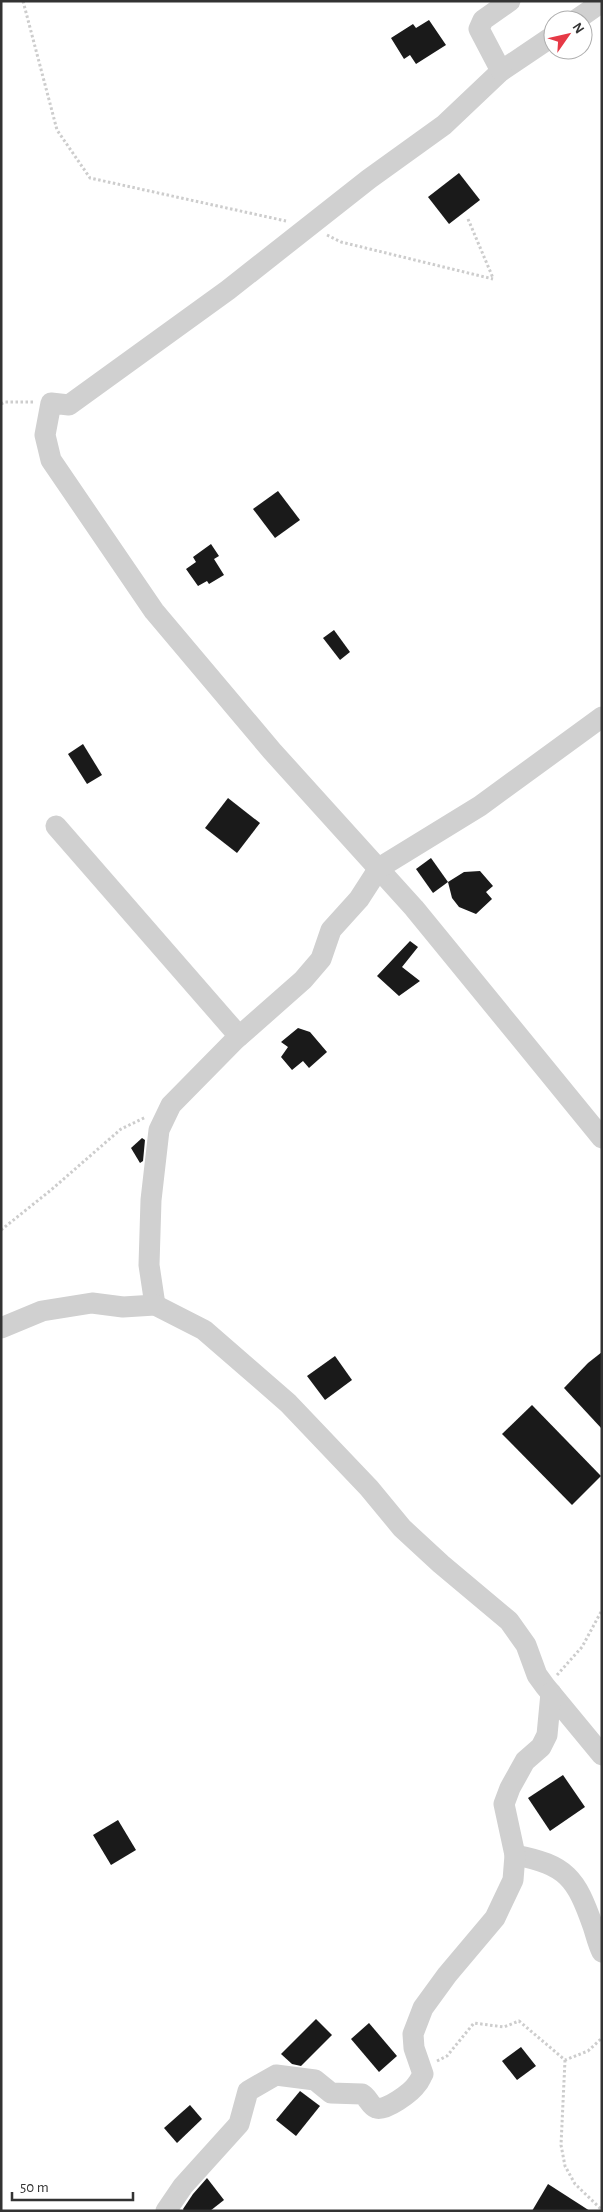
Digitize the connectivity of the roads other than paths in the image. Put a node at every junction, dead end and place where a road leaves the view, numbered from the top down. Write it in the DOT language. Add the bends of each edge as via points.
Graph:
graph roads {
  1 [pos="510,1"];
  2 [pos="543,43"];
  3 [pos="500,71"];
  4 [pos="602,717"];
  5 [pos="56,826"];
  6 [pos="379,868"];
  7 [pos="239,1036"];
  8 [pos="602,1138"];
  9 [pos="155,1305"];
  10 [pos="1,1328"];
  11 [pos="548,1690"];
  12 [pos="602,1755"];
  13 [pos="515,1855"];
  14 [pos="602,1952"];
  15 [pos="166,2211"];
  1 -- 3 [label="street" via="483,20 479,29"];
  2 -- 3 [label="street"];
  3 -- 6 [label="street" via="444,125 369,179 228,290 69,405 51,403 45,436 52,460 154,612 272,751"];
  4 -- 6 [label="street" via="480,806"];
  5 -- 7 [label="street"];
  6 -- 7 [label="street" via="359,898 330,930 321,959 303,980"];
  6 -- 8 [label="street"];
  7 -- 9 [label="street" via="171,1105 159,1130 151,1200 149,1265"];
  9 -- 10 [label="street" via="123,1307 92,1303 42,1312"];
  9 -- 11 [label="street" via="204,1330 288,1403 402,1528 509,1621 526,1645 537,1675"];
  11 -- 12 [label="street"];
  11 -- 13 [label="street" via="547,1735 541,1747 525,1761 504,1804"];
  13 -- 14 [label="street" via="539,1860 562,1871 575,1883"];
  13 -- 15 [label="street" via="512,1880 494,1918 423,2008 413,2034 423,2074 410,2092 383,2109 374,2107 362,2094 331,2093 315,2080 276,2075 248,2091 239,2124 183,2186"];
}
